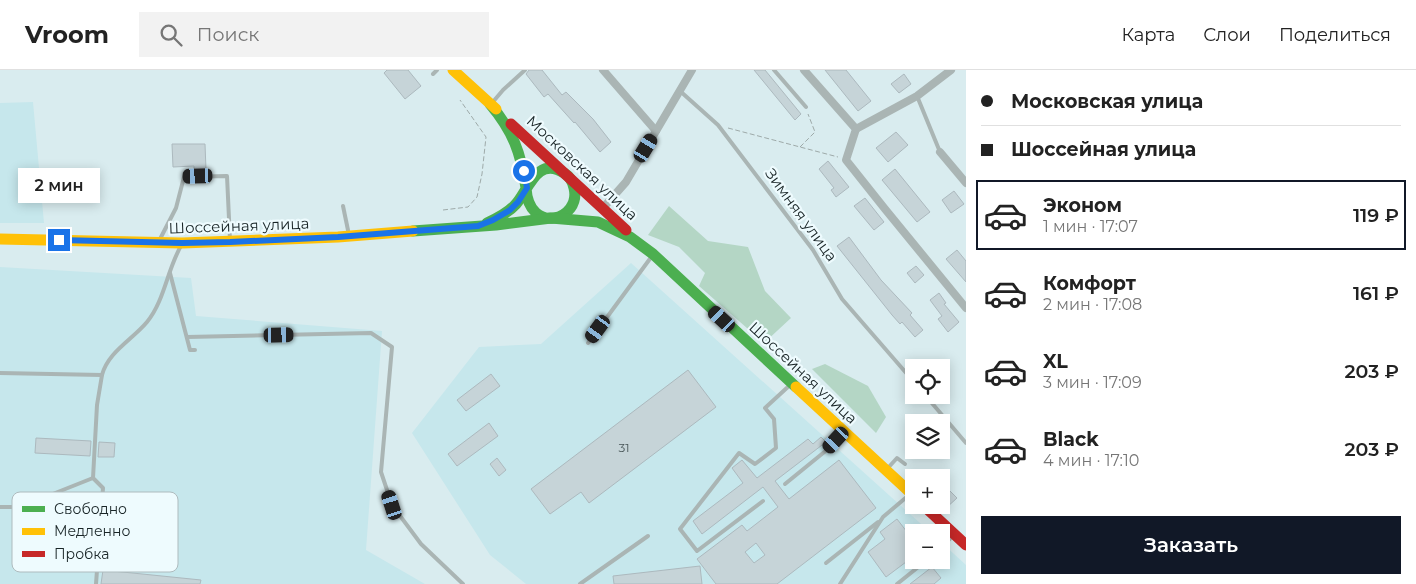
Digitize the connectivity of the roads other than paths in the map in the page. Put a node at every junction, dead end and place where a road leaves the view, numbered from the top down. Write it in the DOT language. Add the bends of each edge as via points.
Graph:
graph roads {
  1 [pos="438,70"];
  2 [pos="453,70"];
  3 [pos="525,70"];
  4 [pos="603,70"];
  5 [pos="692,70"];
  6 [pos="774,70"];
  7 [pos="804,70"];
  8 [pos="952,70"];
  9 [pos="433,74"];
  10 [pos="680,91"];
  11 [pos="917,96"];
  12 [pos="490,104"];
  13 [pos="806,108"];
  14 [pos="856,129"];
  15 [pos="656,131"];
  16 [pos="940,152"];
  17 [pos="568,176"];
  18 [pos="966,183"];
  19 [pos="527,188"];
  20 [pos="343,206"];
  21 [pos="603,208"];
  22 [pos="551,218"];
  23 [pos="478,226"];
  24 [pos="349,236"];
  25 [pos="0,239"];
  26 [pos="230,242"];
  27 [pos="158,243"];
  28 [pos="182,243"];
  29 [pos="653,254"];
  30 [pos="170,273"];
  31 [pos="966,308"];
  32 [pos="187,337"];
  33 [pos="588,343"];
  34 [pos="195,350"];
  35 [pos="905,372"];
  36 [pos="0,373"];
  37 [pos="102,375"];
  38 [pos="792,383"];
  39 [pos="933,404"];
  40 [pos="844,432"];
  41 [pos="966,443"];
  42 [pos="905,464"];
  43 [pos="886,470"];
  44 [pos="93,478"];
  45 [pos="785,484"];
  46 [pos="905,488"];
  47 [pos="58,492"];
  48 [pos="103,492"];
  49 [pos="763,501"];
  50 [pos="905,501"];
  51 [pos="933,514"];
  52 [pos="882,519"];
  53 [pos="955,534"];
  54 [pos="648,536"];
  55 [pos="950,539"];
  56 [pos="966,544"];
  57 [pos="826,563"];
  58 [pos="916,569"];
  59 [pos="463,584"];
  60 [pos="580,584"];
  61 [pos="840,584"];
  62 [pos="897,584"];
  1 -- 9 [label="lane"];
  2 -- 12 [label="main road, Московская улица"];
  3 -- 12 [label="lane"];
  4 -- 15 [label="street"];
  5 -- 10 [label="street"];
  6 -- 13 [label="lane"];
  7 -- 14 [label="street"];
  8 -- 11 [label="street"];
  10 -- 15 [label="street"];
  10 -- 35 [label="lane, Зимняя улица" via="718,126 813,250 842,299"];
  11 -- 14 [label="street"];
  11 -- 16 [label="lane"];
  12 -- 17 [label="main road, Московская улица"];
  12 -- 19 [label="main road, Московская улица" via="515,137"];
  14 -- 31 [label="street" via="846,160"];
  15 -- 21 [label="street" via="626,182"];
  16 -- 18 [label="street"];
  17 -- 19 [label="main road" via="554,169 542,171 532,178"];
  17 -- 21 [label="main road, Московская улица"];
  17 -- 22 [label="main road" via="574,187 575,200 564,215"];
  19 -- 22 [label="main road, Московская улица" via="526,197 531,208 540,216"];
  19 -- 23 [label="main road, Шоссейная улица" via="510,210"];
  20 -- 24 [label="lane"];
  21 -- 29 [label="main road, Московская улица"];
  22 -- 23 [label="main road, Шоссейная улица"];
  22 -- 29 [label="main road, Шоссейная улица" via="598,222 620,230"];
  23 -- 24 [label="main road, Шоссейная улица"];
  24 -- 26 [label="main road, Шоссейная улица"];
  25 -- 27 [label="main road, Шоссейная улица"];
  26 -- 27 [label="lane" via="227,176 184,177 176,208"];
  26 -- 28 [label="main road, Шоссейная улица"];
  27 -- 28 [label="main road, Шоссейная улица"];
  28 -- 30 [label="lane"];
  29 -- 33 [label="lane"];
  29 -- 38 [label="main road, Шоссейная улица"];
  30 -- 32 [label="lane"];
  30 -- 37 [label="lane" via="147,322 112,355"];
  32 -- 34 [label="lane" via="190,350"];
  32 -- 59 [label="lane" via="371,333 392,347 381,472 392,505 421,544"];
  36 -- 37 [label="lane"];
  37 -- 44 [label="lane"];
  38 -- 40 [label="main road, Шоссейная улица"];
  38 -- 49 [label="lane" via="764,408 774,419 776,448 755,464 739,453 680,529 697,551"];
  39 -- 41 [label="lane"];
  40 -- 43 [label="main road, Шоссейная улица"];
  40 -- 45 [label="lane"];
  42 -- 43 [label="lane" via="897,458"];
  43 -- 46 [label="main road, Шоссейная улица"];
  44 -- 47 [label="lane"];
  44 -- 48 [label="lane" via="103,488"];
  50 -- 52 [label="lane"];
  51 -- 53 [label="main road"];
  52 -- 57 [label="lane"];
  52 -- 61 [label="lane"];
  53 -- 55 [label="lane"];
  53 -- 56 [label="main road"];
  54 -- 60 [label="lane"];
  58 -- 62 [label="lane"];
}
